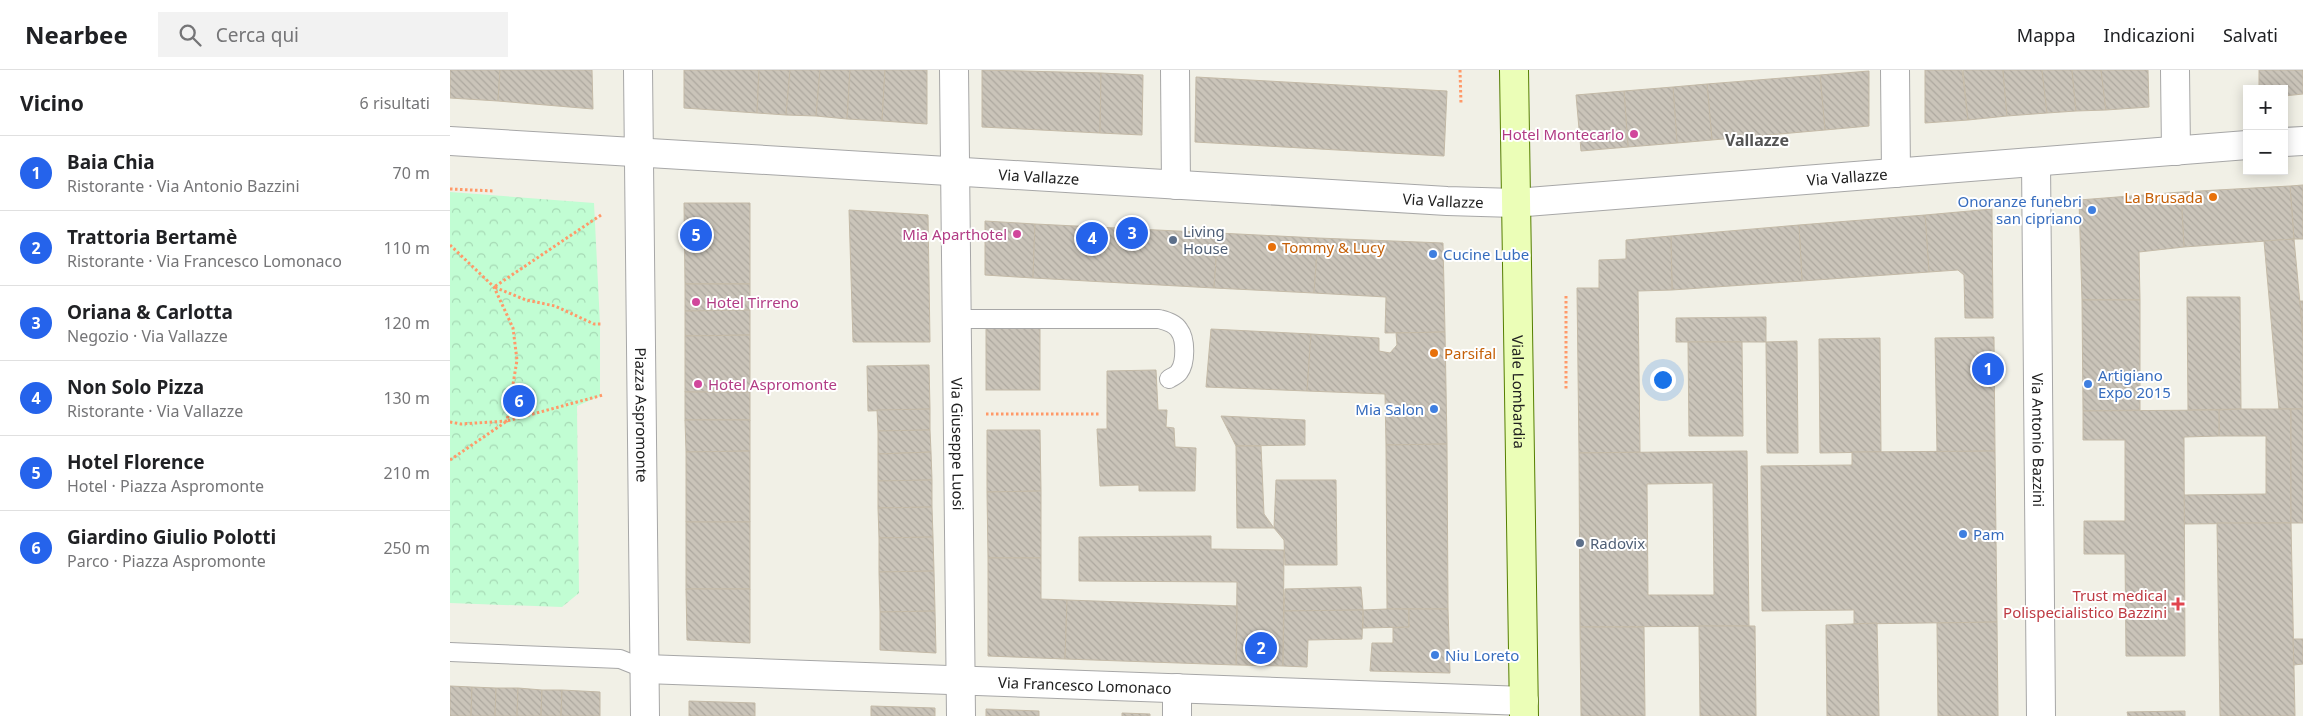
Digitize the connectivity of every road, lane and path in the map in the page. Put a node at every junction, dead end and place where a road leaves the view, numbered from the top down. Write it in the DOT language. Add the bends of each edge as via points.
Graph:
graph roads {
  1 [pos="638,70"];
  2 [pos="954,70"];
  3 [pos="1174,70"];
  4 [pos="1460,70"];
  5 [pos="1514,70"];
  6 [pos="1894,70"];
  7 [pos="2175,70"];
  8 [pos="1461,104"];
  9 [pos="450,141"];
  10 [pos="2303,141"];
  11 [pos="2288,142"];
  12 [pos="2243,145"];
  13 [pos="2176,151"];
  14 [pos="639,153"];
  15 [pos="2036,162"];
  16 [pos="955,172"];
  17 [pos="1896,172"];
  18 [pos="1176,185"];
  19 [pos="450,189"];
  20 [pos="494,191"];
  21 [pos="1515,202"];
  22 [pos="601,215"];
  23 [pos="452,246"];
  24 [pos="450,251"];
  25 [pos="494,287"];
  26 [pos="1566,296"];
  27 [pos="957,319"];
  28 [pos="602,324"];
  29 [pos="1169,379"];
  30 [pos="1566,390"];
  31 [pos="602,395"];
  32 [pos="1100,414"];
  33 [pos="958,415"];
  34 [pos="507,421"];
  35 [pos="450,422"];
  36 [pos="450,460"];
  37 [pos="450,652"];
  38 [pos="645,669"];
  39 [pos="961,680"];
  40 [pos="1176,688"];
  41 [pos="1524,709"];
  42 [pos="645,716"];
  43 [pos="961,716"];
  44 [pos="1177,716"];
  45 [pos="2041,716"];
  1 -- 14 [label="street, Piazza Aspromonte"];
  2 -- 16 [label="street, Via Giuseppe Luosi"];
  3 -- 18 [label="street"];
  4 -- 8 [label="path"];
  5 -- 21 [label="street, Viale Lombardia"];
  6 -- 17 [label="street"];
  7 -- 13 [label="street"];
  9 -- 14 [label="street"];
  10 -- 11 [label="street"];
  12 -- 13 [label="street, Via Vallazze"];
  13 -- 15 [label="street, Via Vallazze"];
  14 -- 16 [label="street, Via Vallazze"];
  14 -- 38 [label="street, Piazza Aspromonte"];
  15 -- 17 [label="street, Via Vallazze"];
  15 -- 45 [label="street, Via Antonio Bazzini"];
  16 -- 18 [label="street, Via Vallazze"];
  16 -- 27 [label="street, Via Giuseppe Luosi"];
  17 -- 21 [label="street, Via Vallazze"];
  18 -- 21 [label="street, Via Vallazze"];
  19 -- 20 [label="path"];
  21 -- 41 [label="street, Viale Lombardia"];
  22 -- 25 [label="path"];
  23 -- 24 [label="path"];
  23 -- 25 [label="path"];
  25 -- 28 [label="path" via="526,300 555,306 594,324"];
  25 -- 34 [label="path" via="513,328 517,360"];
  26 -- 30 [label="path"];
  27 -- 29 [label="lane" via="1159,319 1171,322 1180,330 1183,362 1179,372"];
  27 -- 33 [label="street, Via Giuseppe Luosi"];
  31 -- 34 [label="path"];
  32 -- 33 [label="path"];
  33 -- 39 [label="street, Via Giuseppe Luosi"];
  34 -- 35 [label="path"];
  34 -- 36 [label="path"];
  37 -- 38 [label="lane" via="620,660"];
  38 -- 39 [label="street, Via Francesco Lomonaco"];
  38 -- 42 [label="street, Piazza Aspromonte"];
  39 -- 40 [label="street, Via Francesco Lomonaco"];
  39 -- 43 [label="street, Via Giuseppe Luosi"];
  40 -- 41 [label="street, Via Francesco Lomonaco"];
  40 -- 44 [label="street"];
}
